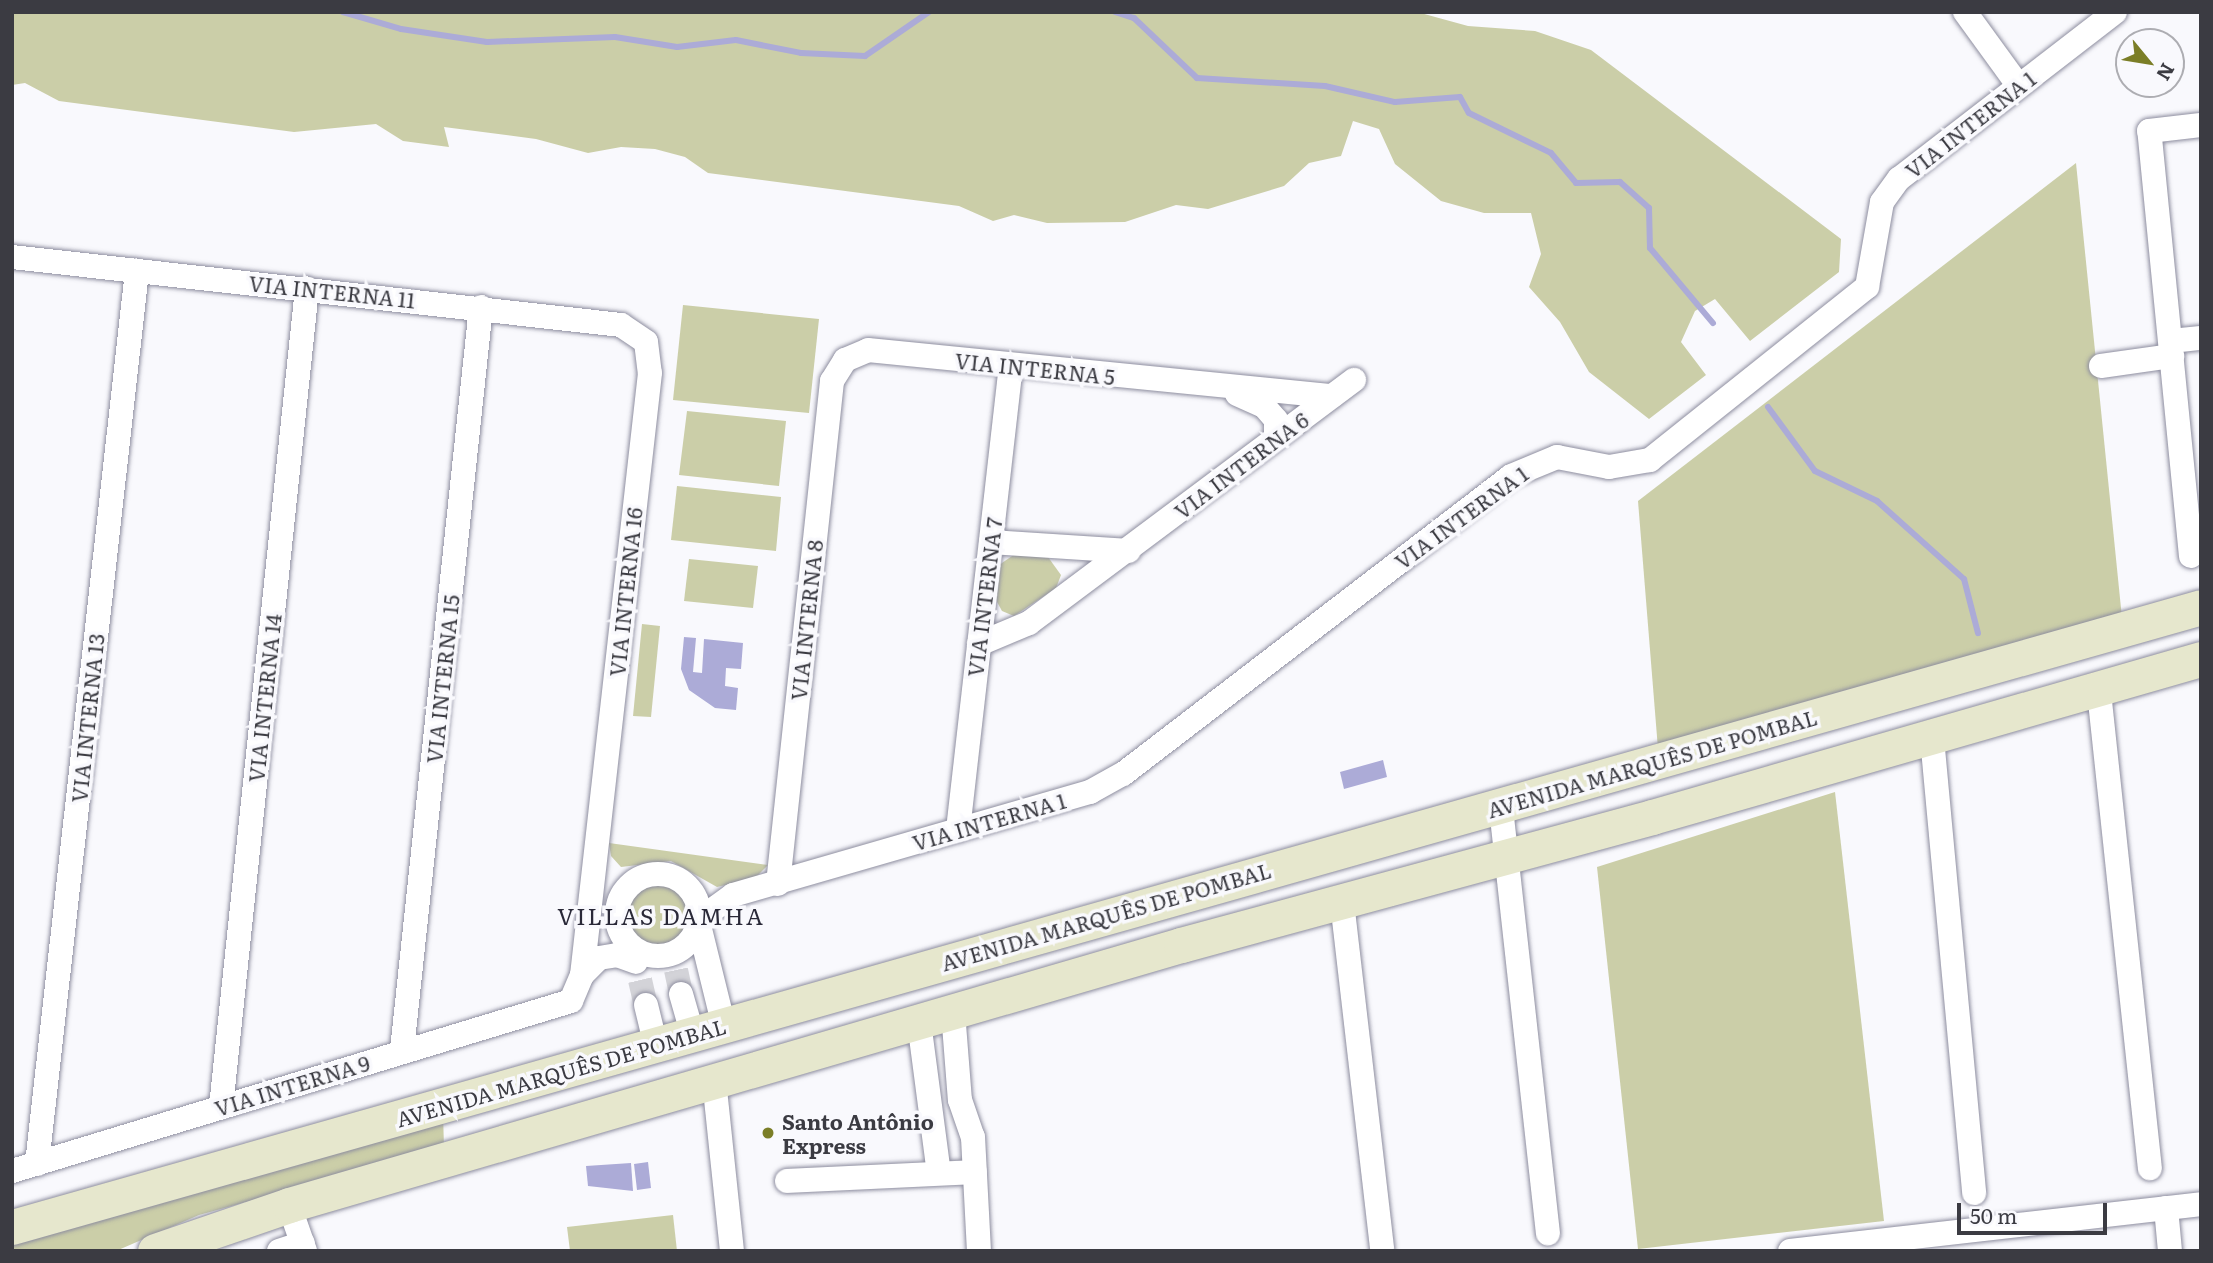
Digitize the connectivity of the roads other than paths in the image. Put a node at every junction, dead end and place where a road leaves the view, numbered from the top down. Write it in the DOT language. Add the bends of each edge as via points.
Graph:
graph roads {
  1 [pos="1965,12"];
  2 [pos="2115,12"];
  3 [pos="2018,85"];
  4 [pos="2201,125"];
  5 [pos="12,257"];
  6 [pos="137,271"];
  7 [pos="307,289"];
  8 [pos="481,307"];
  9 [pos="2201,338"];
  10 [pos="646,342"];
  11 [pos="2171,349"];
  12 [pos="845,360"];
  13 [pos="1011,365"];
  14 [pos="2101,366"];
  15 [pos="1354,380"];
  16 [pos="1227,389"];
  17 [pos="1332,396"];
  18 [pos="1276,438"];
  19 [pos="991,542"];
  20 [pos="1039,544"];
  21 [pos="1129,551"];
  22 [pos="2190,556"];
  23 [pos="1080,587"];
  24 [pos="2201,607"];
  25 [pos="2166,616"];
  26 [pos="978,644"];
  27 [pos="2185,663"];
  28 [pos="2099,692"];
  29 [pos="1932,738"];
  30 [pos="1501,808"];
  31 [pos="958,830"];
  32 [pos="596,842"];
  33 [pos="1508,855"];
  34 [pos="631,884"];
  35 [pos="778,884"];
  36 [pos="591,886"];
  37 [pos="688,886"];
  38 [pos="733,895"];
  39 [pos="1170,896"];
  40 [pos="1342,902"];
  41 [pos="699,922"];
  42 [pos="585,932"];
  43 [pos="1007,944"];
  44 [pos="1181,945"];
  45 [pos="632,955"];
  46 [pos="677,973"];
  47 [pos="582,975"];
  48 [pos="1016,994"];
  49 [pos="571,1002"];
  50 [pos="646,1005"];
  51 [pos="953,1012"];
  52 [pos="919,1022"];
  53 [pos="708,1031"];
  54 [pos="656,1046"];
  55 [pos="402,1050"];
  56 [pos="714,1080"];
  57 [pos="463,1100"];
  58 [pos="221,1107"];
  59 [pos="455,1156"];
  60 [pos="37,1164"];
  61 [pos="2150,1168"];
  62 [pos="12,1171"];
  63 [pos="975,1171"];
  64 [pos="939,1173"];
  65 [pos="788,1181"];
  66 [pos="1974,1193"];
  67 [pos="2201,1204"];
  68 [pos="289,1205"];
  69 [pos="2166,1208"];
  70 [pos="12,1227"];
  71 [pos="1548,1233"];
  72 [pos="304,1247"];
  73 [pos="1382,1249"];
  74 [pos="157,1250"];
  75 [pos="1798,1250"];
  76 [pos="279,1251"];
  77 [pos="732,1251"];
  78 [pos="979,1251"];
  79 [pos="2170,1251"];
  1 -- 3 [label="street"];
  2 -- 3 [label="street, VIA INTERNA 1"];
  3 -- 31 [label="street, VIA INTERNA 1" via="1894,187 1882,202 1873,266 1867,287 1855,300 1650,460 1609,467 1557,457 1511,476 1123,774 1090,792"];
  4 -- 11 [label="street" via="2149,131"];
  5 -- 6 [label="street, VIA INTERNA 11"];
  6 -- 7 [label="street, VIA INTERNA 11"];
  6 -- 60 [label="street, VIA INTERNA 13"];
  7 -- 8 [label="street, VIA INTERNA 11"];
  7 -- 58 [label="street, VIA INTERNA 14"];
  8 -- 10 [label="street, VIA INTERNA 11" via="621,325"];
  8 -- 55 [label="street, VIA INTERNA 15"];
  9 -- 11 [label="street"];
  10 -- 32 [label="street, VIA INTERNA 16" via="650,373"];
  11 -- 14 [label="street"];
  11 -- 22 [label="street"];
  12 -- 13 [label="street, VIA INTERNA 5" via="867,350"];
  12 -- 35 [label="street, VIA INTERNA 8" via="832,382"];
  13 -- 16 [label="street, VIA INTERNA 5"];
  13 -- 19 [label="street, VIA INTERNA 7"];
  15 -- 17 [label="street, VIA INTERNA 6"];
  16 -- 17 [label="street, VIA INTERNA 5"];
  16 -- 18 [label="street, VIA INTERNA 5" via="1264,406 1276,420"];
  17 -- 18 [label="street, VIA INTERNA 6"];
  18 -- 21 [label="street, VIA INTERNA 6"];
  19 -- 20 [label="street"];
  19 -- 26 [label="street, VIA INTERNA 7"];
  20 -- 21 [label="street"];
  20 -- 23 [label="street" via="1066,559"];
  21 -- 23 [label="street, VIA INTERNA 6"];
  23 -- 26 [label="street, VIA INTERNA 6" via="1030,623"];
  24 -- 25 [label="main road, AVENIDA MARQUÊS DE POMBAL"];
  25 -- 27 [label="main road"];
  25 -- 30 [label="main road, AVENIDA MARQUÊS DE POMBAL"];
  26 -- 31 [label="street, VIA INTERNA 7"];
  27 -- 28 [label="main road"];
  28 -- 29 [label="main road"];
  28 -- 61 [label="street"];
  29 -- 33 [label="main road"];
  29 -- 66 [label="street"];
  30 -- 33 [label="street"];
  30 -- 39 [label="main road, AVENIDA MARQUÊS DE POMBAL"];
  31 -- 35 [label="street, VIA INTERNA 1"];
  32 -- 34 [label="street" via="609,865"];
  32 -- 36 [label="street, VIA INTERNA 16"];
  33 -- 40 [label="main road"];
  33 -- 71 [label="street"];
  34 -- 36 [label="street"];
  34 -- 37 [label="street" via="666,874"];
  34 -- 45 [label="street" via="617,912"];
  35 -- 38 [label="street, VIA INTERNA 1"];
  36 -- 42 [label="street, VIA INTERNA 16"];
  37 -- 38 [label="street"];
  37 -- 41 [label="street"];
  38 -- 41 [label="street"];
  39 -- 43 [label="main road, AVENIDA MARQUÊS DE POMBAL"];
  39 -- 44 [label="main road"];
  40 -- 44 [label="main road"];
  40 -- 73 [label="street"];
  41 -- 46 [label="street"];
  41 -- 53 [label="street"];
  42 -- 45 [label="street"];
  42 -- 47 [label="street, VIA INTERNA 16"];
  43 -- 48 [label="main road"];
  43 -- 53 [label="main road, AVENIDA MARQUÊS DE POMBAL"];
  44 -- 48 [label="main road"];
  45 -- 46 [label="street" via="652,956"];
  45 -- 47 [label="street" via="599,958"];
  46 -- 53 [label="street"];
  47 -- 49 [label="street, VIA INTERNA 16"];
  48 -- 51 [label="main road"];
  49 -- 55 [label="street, VIA INTERNA 9"];
  50 -- 54 [label="street"];
  51 -- 52 [label="main road"];
  51 -- 63 [label="street" via="960,1100 973,1137"];
  52 -- 56 [label="main road"];
  52 -- 64 [label="street"];
  53 -- 54 [label="main road, AVENIDA MARQUÊS DE POMBAL"];
  54 -- 57 [label="main road, AVENIDA MARQUÊS DE POMBAL"];
  55 -- 58 [label="street, VIA INTERNA 9"];
  56 -- 59 [label="main road"];
  56 -- 77 [label="street"];
  57 -- 59 [label="main road" via="449,1126"];
  57 -- 70 [label="main road, AVENIDA MARQUÊS DE POMBAL"];
  58 -- 60 [label="street, VIA INTERNA 9"];
  59 -- 68 [label="main road"];
  60 -- 62 [label="street, VIA INTERNA 9"];
  63 -- 64 [label="street"];
  63 -- 78 [label="street"];
  64 -- 65 [label="street"];
  67 -- 69 [label="street"];
  68 -- 72 [label="street"];
  68 -- 74 [label="main road"];
  69 -- 75 [label="street"];
  69 -- 79 [label="street"];
  72 -- 76 [label="street"];
}
